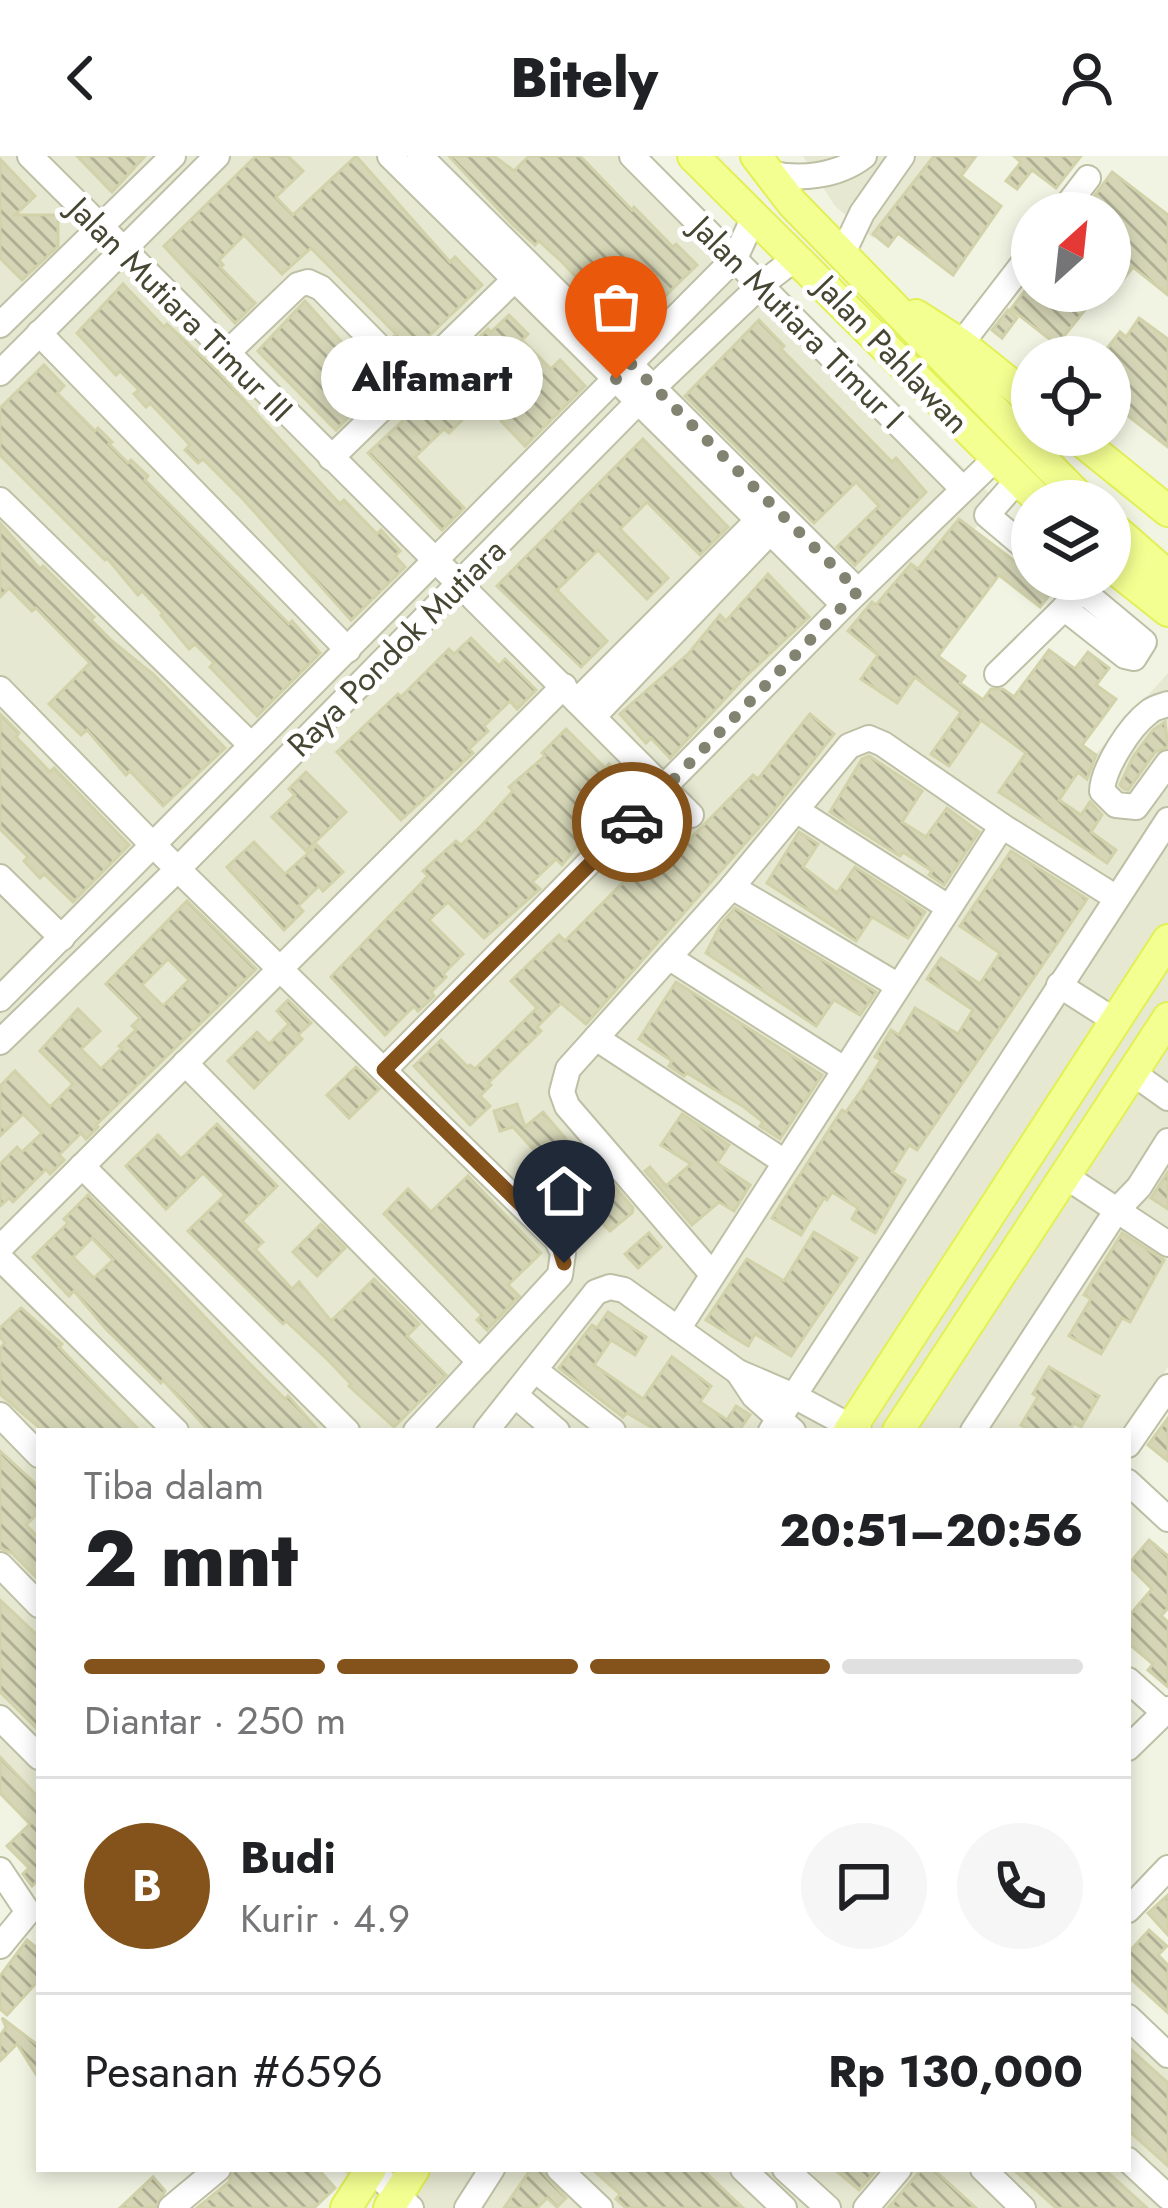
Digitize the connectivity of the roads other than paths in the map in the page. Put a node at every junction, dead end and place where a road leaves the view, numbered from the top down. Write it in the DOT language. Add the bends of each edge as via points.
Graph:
graph roads {
  1 [pos="30,156"];
  2 [pos="172,156"];
  3 [pos="218,156"];
  4 [pos="390,156"];
  5 [pos="420,156"];
  6 [pos="632,156"];
  7 [pos="694,156"];
  8 [pos="902,156"];
  9 [pos="836,162"];
  10 [pos="761,165"];
  11 [pos="1088,178"];
  12 [pos="884,180"];
  13 [pos="1077,192"];
  14 [pos="754,217"];
  15 [pos="100,229"];
  16 [pos="123,253"];
  17 [pos="842,255"];
  18 [pos="797,257"];
  19 [pos="735,258"];
  20 [pos="1011,279"];
  21 [pos="514,280"];
  22 [pos="867,280"];
  23 [pos="761,284"];
  24 [pos="4,312"];
  25 [pos="39,333"];
  26 [pos="961,344"];
  27 [pos="226,354"];
  28 [pos="623,371"];
  29 [pos="0,373"];
  30 [pos="411,379"];
  31 [pos="1011,384"];
  32 [pos="646,394"];
  33 [pos="1100,456"];
  34 [pos="332,458"];
  35 [pos="995,459"];
  36 [pos="1017,480"];
  37 [pos="1062,480"];
  38 [pos="963,490"];
  39 [pos="0,500"];
  40 [pos="1011,501"];
  41 [pos="1168,512"];
  42 [pos="765,525"];
  43 [pos="1011,535"];
  44 [pos="1131,543"];
  45 [pos="438,561"];
  46 [pos="1168,576"];
  47 [pos="1131,582"];
  48 [pos="460,583"];
  49 [pos="851,598"];
  50 [pos="1074,600"];
  51 [pos="1168,611"];
  52 [pos="347,650"];
  53 [pos="997,674"];
  54 [pos="0,689"];
  55 [pos="578,701"];
  56 [pos="1168,704"];
  57 [pos="251,745"];
  58 [pos="1168,763"];
  59 [pos="666,788"];
  60 [pos="796,810"];
  61 [pos="691,815"];
  62 [pos="1166,826"];
  63 [pos="1000,829"];
  64 [pos="164,837"];
  65 [pos="196,850"];
  66 [pos="178,869"];
  67 [pos="0,877"];
  68 [pos="732,887"];
  69 [pos="1113,900"];
  70 [pos="948,908"];
  71 [pos="62,938"];
  72 [pos="1168,940"];
  73 [pos="670,958"];
  74 [pos="280,968"];
  75 [pos="897,985"];
  76 [pos="1059,985"];
  77 [pos="0,999"];
  78 [pos="1168,1018"];
  79 [pos="1114,1020"];
  80 [pos="596,1038"];
  81 [pos="0,1042"];
  82 [pos="185,1063"];
  83 [pos="844,1069"];
  84 [pos="384,1070"];
  85 [pos="1132,1073"];
  86 [pos="1168,1098"];
  87 [pos="1168,1141"];
  88 [pos="783,1161"];
  89 [pos="82,1166"];
  90 [pos="1022,1168"];
  91 [pos="1060,1182"];
  92 [pos="1117,1210"];
  93 [pos="1168,1244"];
  94 [pos="0,1248"];
  95 [pos="0,1258"];
  96 [pos="712,1274"];
  97 [pos="678,1329"];
  98 [pos="480,1362"];
  99 [pos="536,1371"];
  100 [pos="738,1372"];
  101 [pos="1168,1388"];
  102 [pos="517,1396"];
  103 [pos="794,1396"];
  104 [pos="0,1415"];
  105 [pos="781,1427"];
  106 [pos="173,1428"];
  107 [pos="344,1428"];
  108 [pos="419,1428"];
  109 [pos="489,1428"];
  110 [pos="554,1428"];
  111 [pos="609,1428"];
  112 [pos="850,1428"];
  113 [pos="854,1428"];
  114 [pos="900,1428"];
  115 [pos="975,1428"];
  116 [pos="1131,1441"];
  117 [pos="36,1452"];
  118 [pos="1131,1485"];
  119 [pos="1168,1519"];
  120 [pos="0,1565"];
  121 [pos="36,1602"];
  122 [pos="1131,1682"];
  123 [pos="1166,1711"];
  124 [pos="0,1718"];
  125 [pos="1131,1745"];
  126 [pos="36,1753"];
  127 [pos="0,1870"];
  128 [pos="1166,1873"];
  129 [pos="1131,1907"];
  130 [pos="34,1916"];
  131 [pos="0,1946"];
  132 [pos="1131,2020"];
  133 [pos="1168,2055"];
  134 [pos="1131,2163"];
  135 [pos="214,2172"];
  136 [pos="369,2172"];
  137 [pos="375,2172"];
  138 [pos="490,2172"];
  139 [pos="562,2172"];
  140 [pos="746,2172"];
  141 [pos="896,2172"];
  142 [pos="986,2172"];
  143 [pos="798,2173"];
  144 [pos="403,2195"];
  145 [pos="1168,2198"];
  146 [pos="171,2208"];
  147 [pos="346,2208"];
  148 [pos="467,2208"];
  149 [pos="600,2208"];
  150 [pos="784,2208"];
  151 [pos="828,2208"];
  152 [pos="866,2208"];
  153 [pos="1023,2208"];
  1 -- 15 [label="street, Jalan Mutiara Timur III"];
  2 -- 15 [label="street"];
  3 -- 16 [label="street"];
  4 -- 21 [label="street"];
  5 -- 28 [label="street"];
  6 -- 19 [label="street, Jalan Mutiara Timur I"];
  7 -- 14 [label="main road, Jalan Pahlawan"];
  8 -- 12 [label="street"];
  9 -- 10 [label="street" via="791,178"];
  9 -- 12 [label="street"];
  10 -- 17 [label="main road, Jalan Pahlawan"];
  11 -- 13 [label="street"];
  12 -- 17 [label="street"];
  14 -- 18 [label="main road, Jalan Pahlawan"];
  14 -- 19 [label="street, Raya Pondok Mutiara"];
  15 -- 16 [label="street, Jalan Mutiara Timur III"];
  15 -- 24 [label="street"];
  16 -- 25 [label="street"];
  16 -- 27 [label="street, Jalan Mutiara Timur III"];
  17 -- 22 [label="main road, Jalan Pahlawan"];
  18 -- 23 [label="street, Raya Pondok Mutiara"];
  18 -- 35 [label="main road, Jalan Pahlawan"];
  19 -- 23 [label="street, Jalan Mutiara Timur I"];
  19 -- 28 [label="street, Raya Pondok Mutiara"];
  20 -- 26 [label="street"];
  21 -- 28 [label="street"];
  21 -- 30 [label="street"];
  22 -- 26 [label="main road"];
  22 -- 37 [label="main road, Jalan Pahlawan"];
  23 -- 32 [label="street, Raya Pondok Mutiara"];
  23 -- 38 [label="street, Jalan Mutiara Timur I"];
  25 -- 29 [label="street"];
  25 -- 52 [label="street"];
  26 -- 31 [label="main road"];
  27 -- 30 [label="street" via="308,282"];
  27 -- 34 [label="street, Jalan Mutiara Timur III"];
  28 -- 32 [label="street"];
  28 -- 45 [label="street, Raya Pondok Mutiara"];
  30 -- 34 [label="street"];
  32 -- 42 [label="street"];
  32 -- 48 [label="street, Raya Pondok Mutiara"];
  32 -- 49 [label="street"];
  33 -- 41 [label="main road"];
  34 -- 45 [label="street, Jalan Mutiara Timur III"];
  35 -- 36 [label="main road, Jalan Pahlawan"];
  35 -- 38 [label="street"];
  38 -- 49 [label="street"];
  39 -- 57 [label="street"];
  40 -- 43 [label="street" via="987,515"];
  42 -- 49 [label="street"];
  42 -- 55 [label="street"];
  44 -- 46 [label="main road"];
  45 -- 48 [label="street, Jalan Mutiara Timur III"];
  45 -- 52 [label="street, Raya Pondok Mutiara"];
  47 -- 51 [label="main road"];
  48 -- 55 [label="street, Jalan Mutiara Timur III"];
  48 -- 65 [label="street, Raya Pondok Mutiara"];
  49 -- 59 [label="street"];
  50 -- 53 [label="street"];
  52 -- 57 [label="street, Raya Pondok Mutiara"];
  54 -- 64 [label="street"];
  55 -- 59 [label="street, Jalan Mutiara Timur III"];
  55 -- 74 [label="street"];
  56 -- 58 [label="street" via="1150,710 1132,732 1102,791 1116,805 1136,807"];
  57 -- 64 [label="street, Raya Pondok Mutiara"];
  59 -- 61 [label="street, Jalan Mutiara Timur III"];
  59 -- 84 [label="street"];
  60 -- 63 [label="street" via="849,746 869,738"];
  60 -- 68 [label="street"];
  60 -- 70 [label="street"];
  62 -- 69 [label="street"];
  63 -- 69 [label="street"];
  63 -- 70 [label="street"];
  64 -- 65 [label="street"];
  64 -- 66 [label="street"];
  64 -- 71 [label="street, Raya Pondok Mutiara"];
  65 -- 66 [label="street, Raya Pondok Mutiara"];
  66 -- 74 [label="street"];
  66 -- 81 [label="street, Raya Pondok Mutiara"];
  67 -- 71 [label="street"];
  68 -- 73 [label="street"];
  68 -- 75 [label="street"];
  69 -- 76 [label="street"];
  70 -- 75 [label="street"];
  71 -- 77 [label="street, Raya Pondok Mutiara"];
  72 -- 79 [label="main road"];
  73 -- 80 [label="street"];
  73 -- 83 [label="street"];
  74 -- 82 [label="street"];
  74 -- 84 [label="street"];
  75 -- 83 [label="street"];
  76 -- 79 [label="street"];
  76 -- 103 [label="street"];
  78 -- 85 [label="main road"];
  79 -- 90 [label="main road"];
  80 -- 88 [label="street"];
  80 -- 96 [label="street" via="568,1069 567,1106"];
  82 -- 89 [label="street"];
  82 -- 98 [label="street"];
  83 -- 88 [label="street"];
  84 -- 98 [label="street" via="563,1253 560,1275"];
  85 -- 86 [label="street"];
  85 -- 91 [label="main road"];
  87 -- 92 [label="street"];
  88 -- 96 [label="street"];
  89 -- 94 [label="street"];
  89 -- 107 [label="street"];
  90 -- 91 [label="main road"];
  90 -- 113 [label="main road"];
  91 -- 92 [label="street"];
  91 -- 114 [label="main road"];
  92 -- 93 [label="street"];
  92 -- 115 [label="street"];
  95 -- 106 [label="street"];
  96 -- 97 [label="street"];
  97 -- 99 [label="street" via="610,1287 596,1292"];
  97 -- 100 [label="street"];
  98 -- 108 [label="street"];
  99 -- 102 [label="street"];
  99 -- 111 [label="street"];
  100 -- 103 [label="street"];
  100 -- 105 [label="street"];
  101 -- 116 [label="street"];
  102 -- 109 [label="street"];
  102 -- 110 [label="street"];
  103 -- 105 [label="street"];
  103 -- 112 [label="street"];
  104 -- 117 [label="street"];
  118 -- 119 [label="street"];
  120 -- 121 [label="street"];
  122 -- 123 [label="street"];
  123 -- 125 [label="street"];
  124 -- 126 [label="street"];
  127 -- 130 [label="street"];
  128 -- 129 [label="street"];
  130 -- 131 [label="street"];
  132 -- 133 [label="street"];
  134 -- 145 [label="street"];
  135 -- 146 [label="street"];
  136 -- 147 [label="main road"];
  137 -- 144 [label="street"];
  138 -- 148 [label="street"];
  139 -- 149 [label="street"];
  140 -- 150 [label="street"];
  141 -- 152 [label="street"];
  142 -- 153 [label="street"];
  143 -- 151 [label="street"];
}
